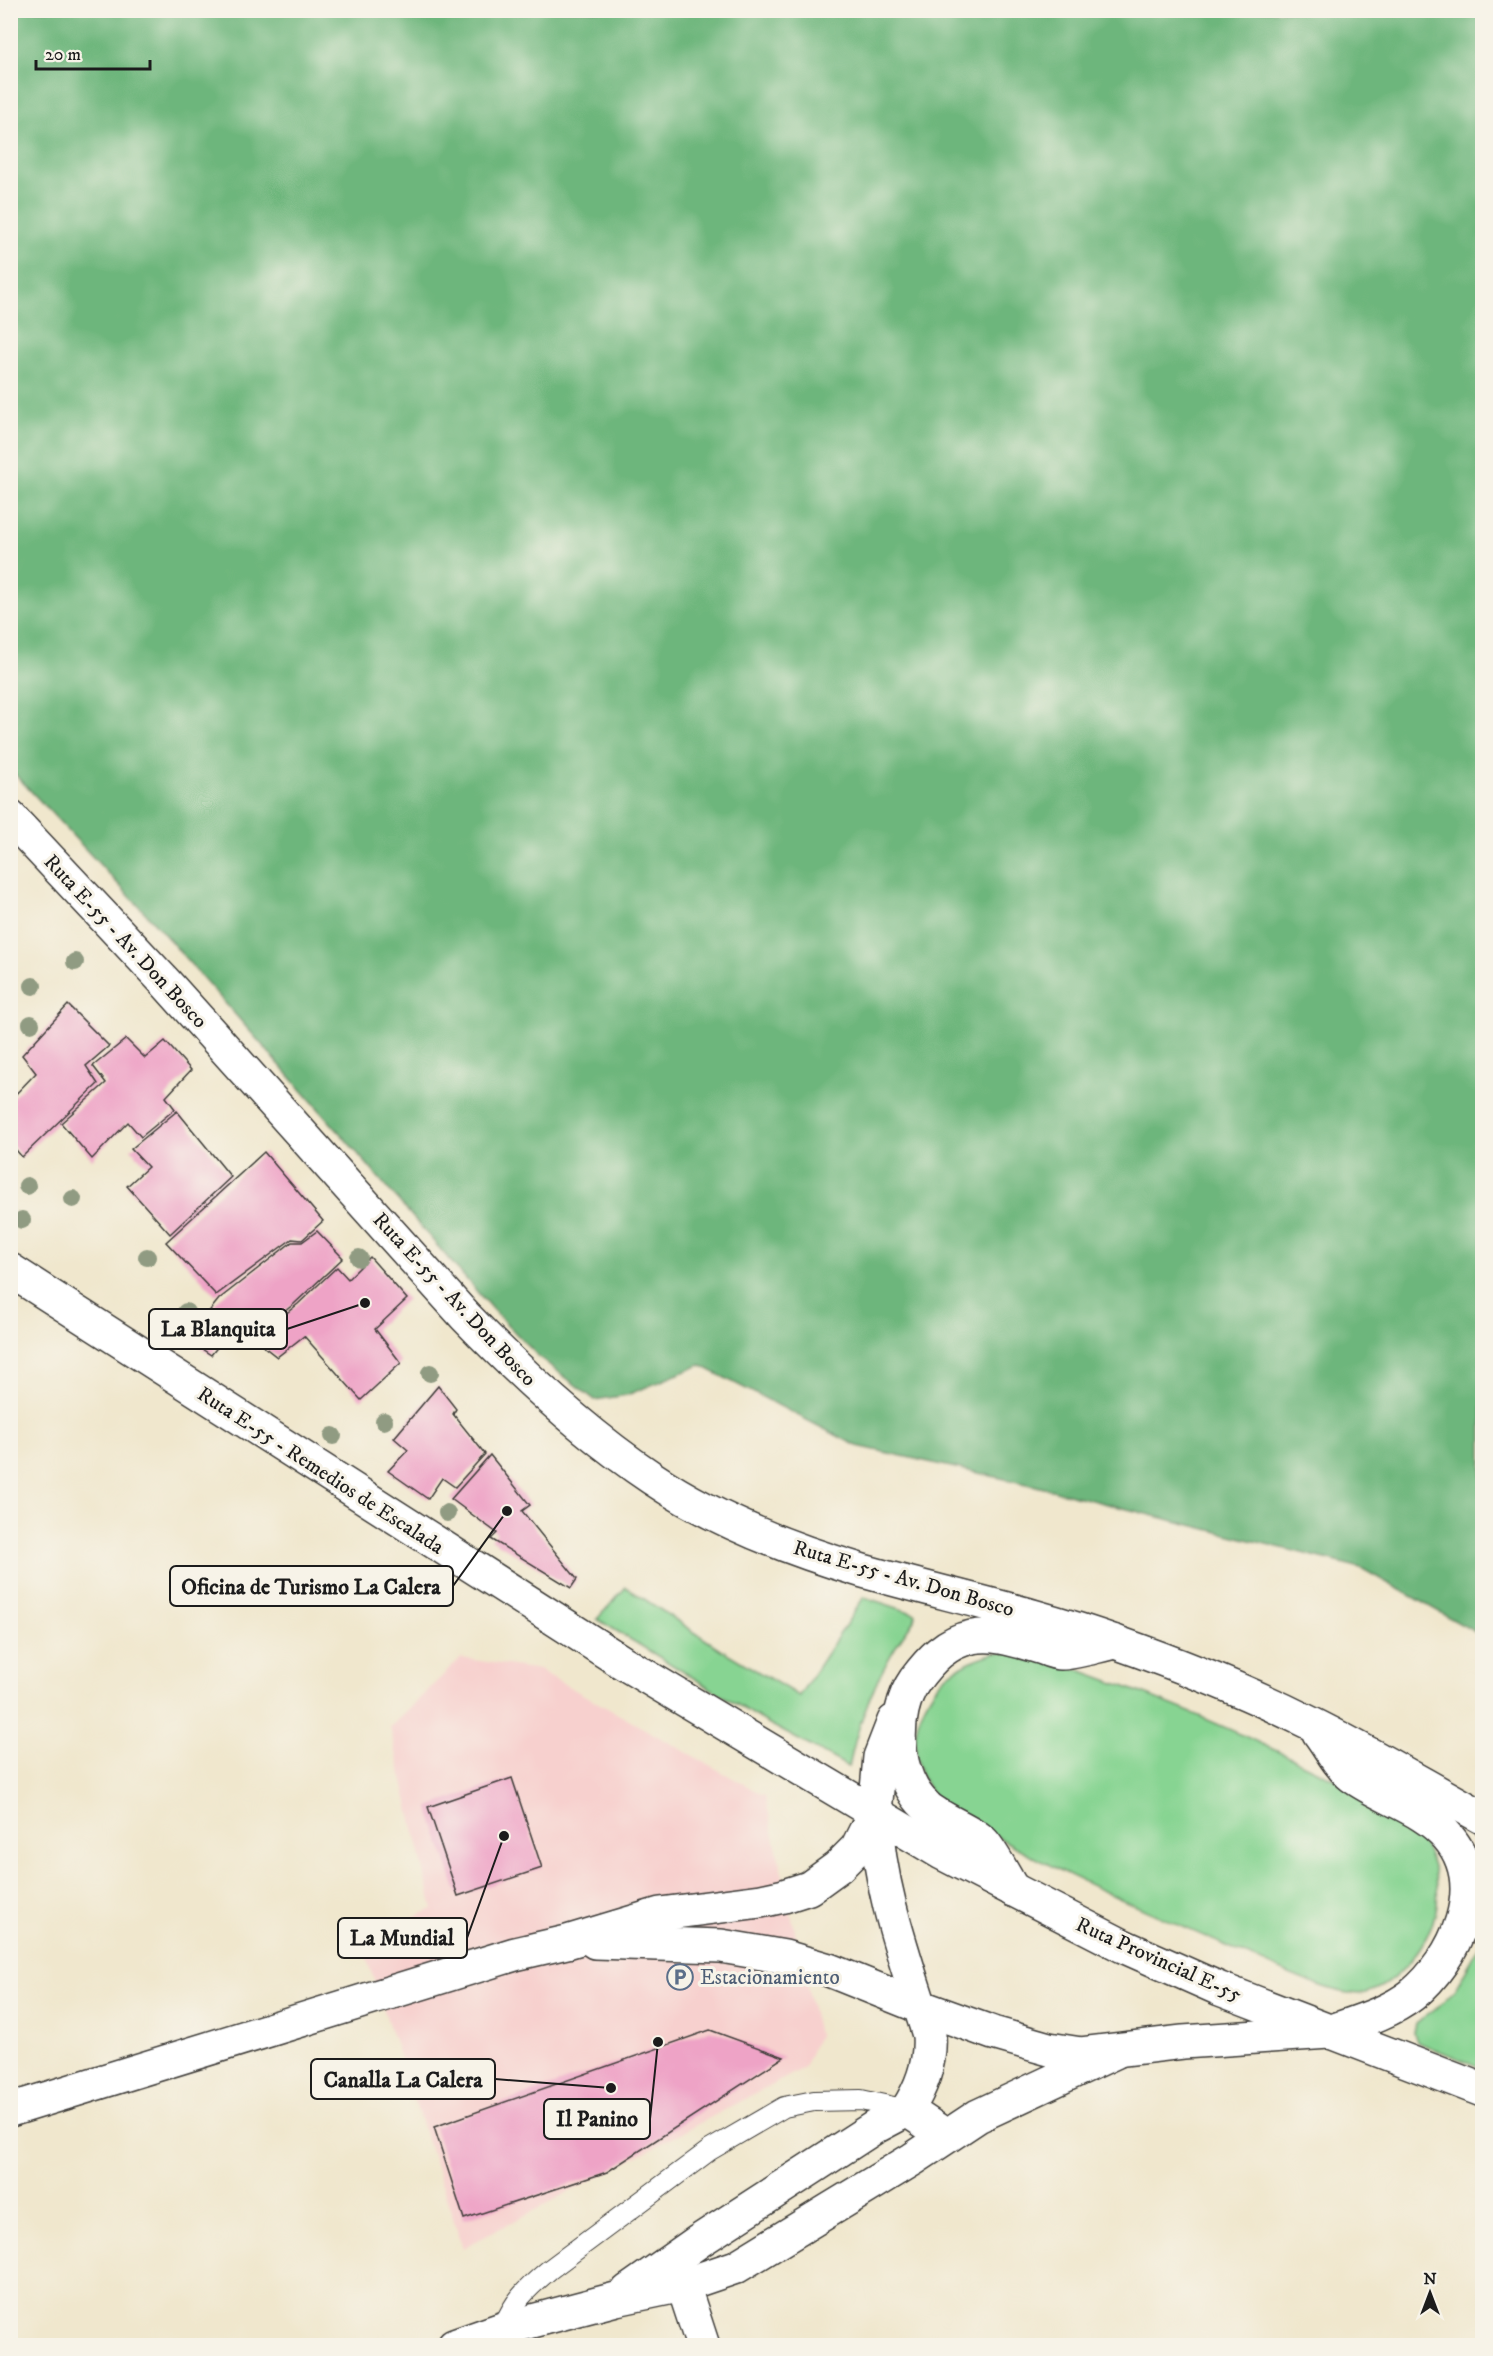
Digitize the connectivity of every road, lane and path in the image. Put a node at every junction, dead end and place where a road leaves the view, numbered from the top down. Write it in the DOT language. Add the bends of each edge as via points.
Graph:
graph roads {
  1 [pos="10,817"];
  2 [pos="10,1270"];
  3 [pos="1116,1642"];
  4 [pos="902,1707"];
  5 [pos="1311,1724"];
  6 [pos="863,1805"];
  7 [pos="1482,1817"];
  8 [pos="1014,1892"];
  9 [pos="567,1942"];
  10 [pos="921,2007"];
  11 [pos="1329,2032"];
  12 [pos="1116,2051"];
  13 [pos="1482,2090"];
  14 [pos="10,2110"];
  15 [pos="907,2110"];
  16 [pos="946,2136"];
  17 [pos="683,2284"];
  18 [pos="616,2299"];
  19 [pos="502,2329"];
  20 [pos="453,2346"];
  21 [pos="703,2346"];
  1 -- 3 [label="main road, Ruta E-55 - Av. Don Bosco" via="173,991 465,1316 513,1366 598,1439 653,1479 711,1512 777,1540 861,1570 1050,1620"];
  2 -- 6 [label="main road, Ruta E-55 - Remedios de Escalada" via="622,1662"];
  3 -- 4 [label="main road" via="1060,1653 995,1636 956,1641 924,1668"];
  3 -- 5 [label="main road" via="1250,1695"];
  4 -- 6 [label="main road" via="888,1733"];
  4 -- 8 [label="main road" via="902,1761 916,1796 983,1841"];
  5 -- 7 [label="main road"];
  5 -- 11 [label="main road" via="1351,1775 1433,1823 1448,1837 1458,1851 1467,1891 1456,1937 1431,1976 1396,2005"];
  6 -- 8 [label="main road, Ruta Provincial E-55"];
  6 -- 9 [label="main road" via="857,1848 809,1888 761,1901 660,1914"];
  6 -- 10 [label="main road" via="887,1901"];
  8 -- 11 [label="main road, Ruta Provincial E-55" via="1123,1946"];
  9 -- 10 [label="main road" via="722,1946 785,1957"];
  9 -- 14 [label="main road" via="514,1954"];
  10 -- 12 [label="main road" via="1049,2049 1081,2054"];
  10 -- 15 [label="main road" via="930,2054 920,2091"];
  11 -- 12 [label="main road"];
  11 -- 13 [label="main road, Ruta Provincial E-55"];
  12 -- 16 [label="main road" via="1019,2095"];
  15 -- 16 [label="main road"];
  15 -- 18 [label="main road" via="699,2241"];
  15 -- 19 [label="lane" via="861,2100 813,2101 784,2107 710,2150 549,2270 513,2304"];
  16 -- 17 [label="main road" via="736,2268"];
  17 -- 18 [label="main road"];
  17 -- 21 [label="main road"];
  18 -- 19 [label="main road"];
  19 -- 20 [label="main road"];
}
